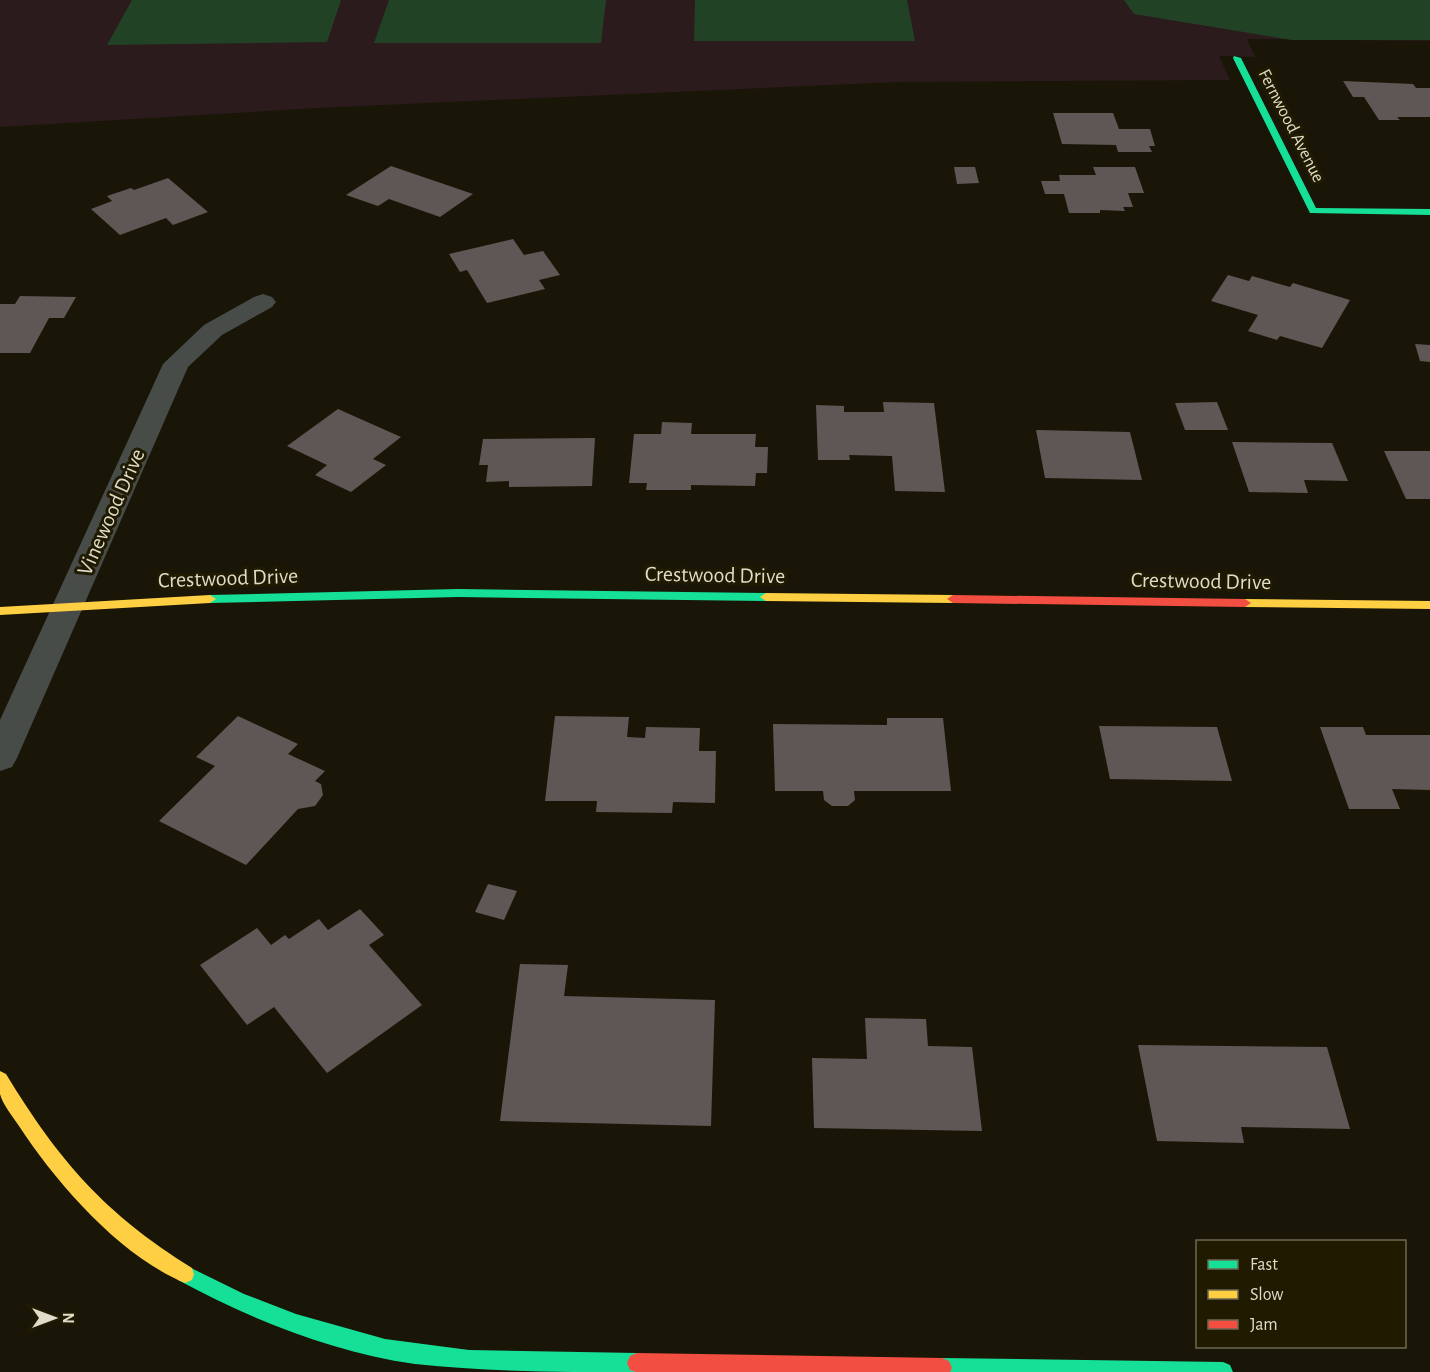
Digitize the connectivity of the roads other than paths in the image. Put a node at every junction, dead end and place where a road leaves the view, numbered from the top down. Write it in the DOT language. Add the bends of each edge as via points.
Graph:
graph roads {
  1 [pos="1237,58"];
  2 [pos="1430,212"];
  3 [pos="263,302"];
  4 [pos="70,604"];
  5 [pos="1430,605"];
  6 [pos="0,611"];
  7 [pos="0,758"];
  8 [pos="0,1079"];
  9 [pos="1222,1372"];
  1 -- 2 [label="street, Fernwood Avenue" via="1313,211"];
  3 -- 4 [label="street, Vinewood Drive" via="213,330 176,364"];
  4 -- 5 [label="street, Crestwood Drive" via="458,593"];
  4 -- 6 [label="street, Crestwood Drive"];
  4 -- 7 [label="street, Vinewood Drive"];
  8 -- 9 [label="street" via="32,1135 72,1186 117,1228 172,1267 243,1304 321,1331 402,1352 514,1361"];
}
